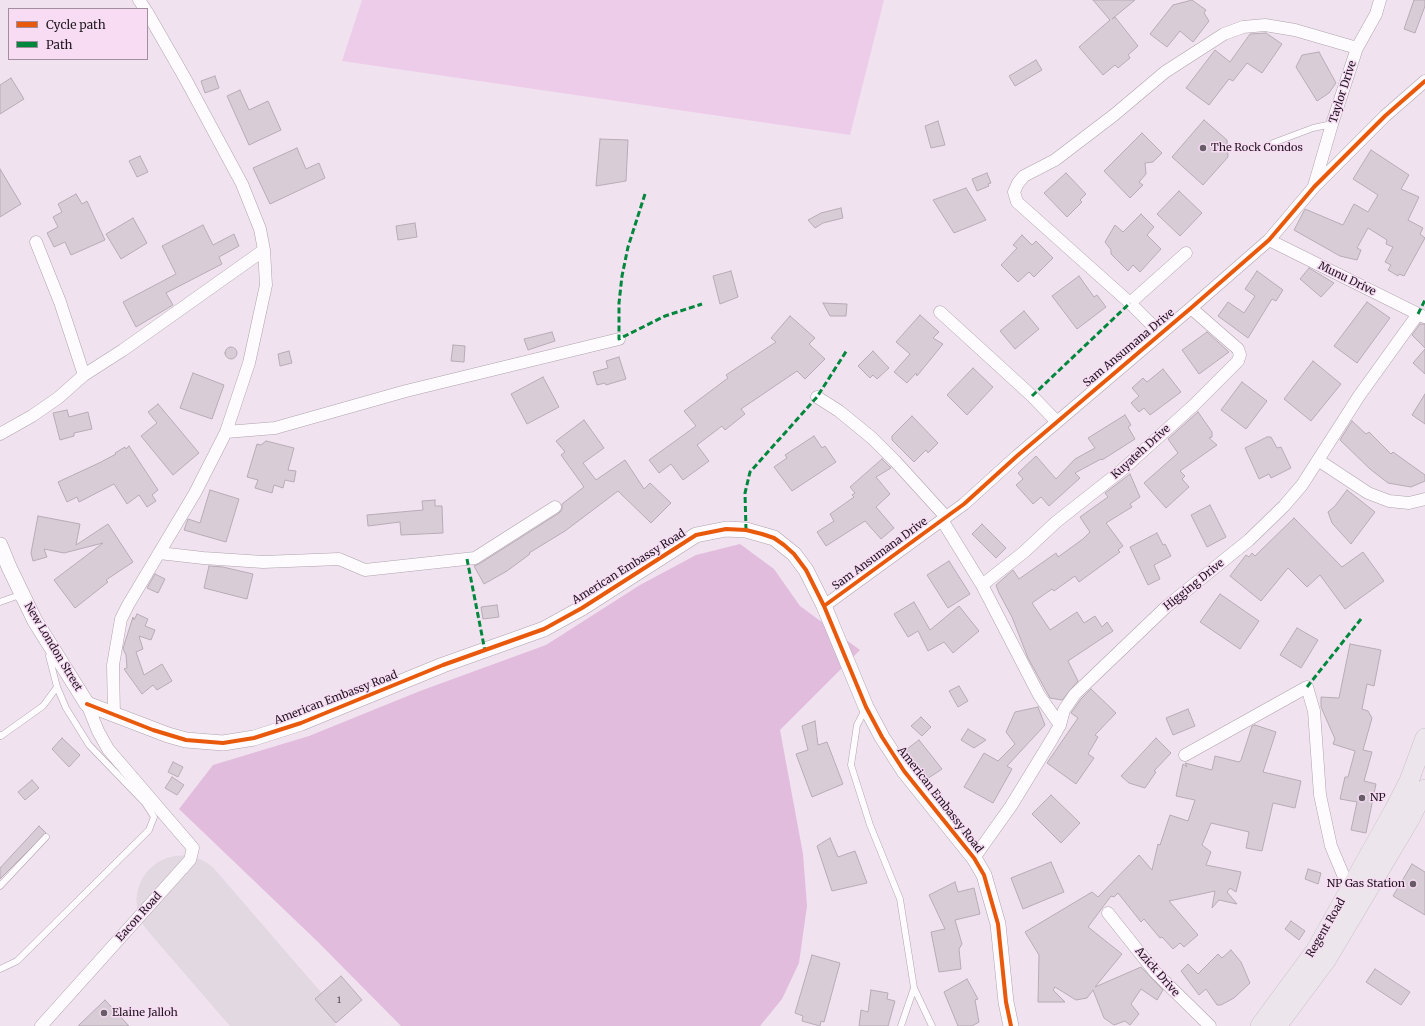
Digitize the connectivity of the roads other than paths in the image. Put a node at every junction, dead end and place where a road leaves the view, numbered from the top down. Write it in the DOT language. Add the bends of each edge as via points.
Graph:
graph roads {
  1 [pos="1380,0"];
  2 [pos="148,14"];
  3 [pos="1357,48"];
  4 [pos="1425,81"];
  5 [pos="1332,124"];
  6 [pos="1273,143"];
  7 [pos="1314,187"];
  8 [pos="1269,240"];
  9 [pos="36,242"];
  10 [pos="264,250"];
  11 [pos="1186,253"];
  12 [pos="1130,303"];
  13 [pos="1191,308"];
  14 [pos="940,312"];
  15 [pos="1422,316"];
  16 [pos="1160,333"];
  17 [pos="619,339"];
  18 [pos="84,375"];
  19 [pos="816,397"];
  20 [pos="1057,422"];
  21 [pos="226,432"];
  22 [pos="0,434"];
  23 [pos="1318,460"];
  24 [pos="1425,499"];
  25 [pos="555,506"];
  26 [pos="944,518"];
  27 [pos="0,545"];
  28 [pos="159,553"];
  29 [pos="4,569"];
  30 [pos="982,585"];
  31 [pos="0,602"];
  32 [pos="824,606"];
  33 [pos="57,687"];
  34 [pos="87,704"];
  35 [pos="866,707"];
  36 [pos="114,715"];
  37 [pos="1060,725"];
  38 [pos="0,735"];
  39 [pos="1425,738"];
  40 [pos="1185,755"];
  41 [pos="1425,789"];
  42 [pos="159,815"];
  43 [pos="46,837"];
  44 [pos="974,858"];
  45 [pos="0,886"];
  46 [pos="1356,894"];
  47 [pos="1108,913"];
  48 [pos="0,969"];
  49 [pos="914,988"];
  50 [pos="41,1026"];
  51 [pos="901,1026"];
  52 [pos="932,1026"];
  53 [pos="1011,1026"];
  54 [pos="1210,1026"];
  55 [pos="1260,1026"];
  56 [pos="1277,1026"];
  1 -- 3 [label="street, Taylor Drive" via="1376,14"];
  2 -- 10 [label="street" via="242,184 260,229"];
  3 -- 5 [label="street, Taylor Drive"];
  3 -- 12 [label="street" via="1265,24 1243,26 1224,34 1165,72 1055,160 1024,176 1014,192 1017,202"];
  4 -- 7 [label="street, Sam Ansumana Drive" via="1385,116"];
  5 -- 6 [label="lane" via="1313,128"];
  5 -- 7 [label="street, Taylor Drive"];
  7 -- 8 [label="street, Sam Ansumana Drive"];
  8 -- 13 [label="street, Sam Ansumana Drive"];
  8 -- 15 [label="street, Munu Drive"];
  9 -- 18 [label="street" via="60,302"];
  10 -- 18 [label="street"];
  10 -- 21 [label="street" via="266,284 260,322"];
  11 -- 12 [label="street"];
  12 -- 16 [label="street"];
  13 -- 16 [label="street, Sam Ansumana Drive"];
  13 -- 30 [label="street, Kuyateh Drive" via="1238,349 1238,361 1122,470"];
  14 -- 20 [label="street"];
  15 -- 23 [label="street, Higging Drive" via="1358,396"];
  16 -- 20 [label="street, Sam Ansumana Drive"];
  17 -- 21 [label="street" via="406,390 275,428"];
  18 -- 22 [label="street" via="58,398"];
  19 -- 26 [label="street" via="839,411 872,438"];
  20 -- 26 [label="street, Sam Ansumana Drive" via="964,504"];
  21 -- 28 [label="street" via="195,493"];
  23 -- 24 [label="street" via="1368,493 1389,501 1409,503"];
  23 -- 37 [label="street, Higging Drive" via="1284,506 1249,540 1166,607 1075,694 1064,710"];
  25 -- 28 [label="street" via="475,558 365,570 339,559 263,562"];
  26 -- 30 [label="street"];
  26 -- 32 [label="street, Sam Ansumana Drive"];
  27 -- 29 [label="street, New London Street"];
  28 -- 36 [label="street" via="121,620 114,666"];
  29 -- 34 [label="street, New London Street"];
  30 -- 37 [label="street" via="1039,695"];
  31 -- 33 [label="lane" via="17,596 32,616 52,662"];
  32 -- 35 [label="street, American Embassy Road"];
  32 -- 36 [label="street, American Embassy Road" via="806,570 794,554 774,538 746,530 712,531 685,542 582,608 544,629 254,738 223,743 186,740"];
  33 -- 38 [label="lane" via="43,706"];
  33 -- 42 [label="lane" via="66,708 89,745"];
  34 -- 36 [label="street, American Embassy Road"];
  34 -- 42 [label="street" via="108,750"];
  35 -- 44 [label="street, American Embassy Road" via="904,771"];
  35 -- 49 [label="lane" via="857,725 851,766 870,825 900,899"];
  37 -- 44 [label="street, Higging Drive" via="1011,806"];
  39 -- 46 [label="main road, Regent Road" via="1409,781 1375,846"];
  40 -- 46 [label="street" via="1307,688 1314,712 1322,802 1331,846"];
  41 -- 46 [label="main road, Regent Road" via="1410,819"];
  42 -- 48 [label="lane" via="149,830 17,961"];
  42 -- 50 [label="street, Eacon Road" via="193,848 190,860"];
  43 -- 45 [label="lane"];
  44 -- 53 [label="street, American Embassy Road" via="984,875 998,924"];
  46 -- 55 [label="main road, Regent Road"];
  46 -- 56 [label="main road, Regent Road" via="1327,960"];
  47 -- 54 [label="street, Azick Drive" via="1155,972"];
  49 -- 51 [label="lane"];
  49 -- 52 [label="lane"];
}
